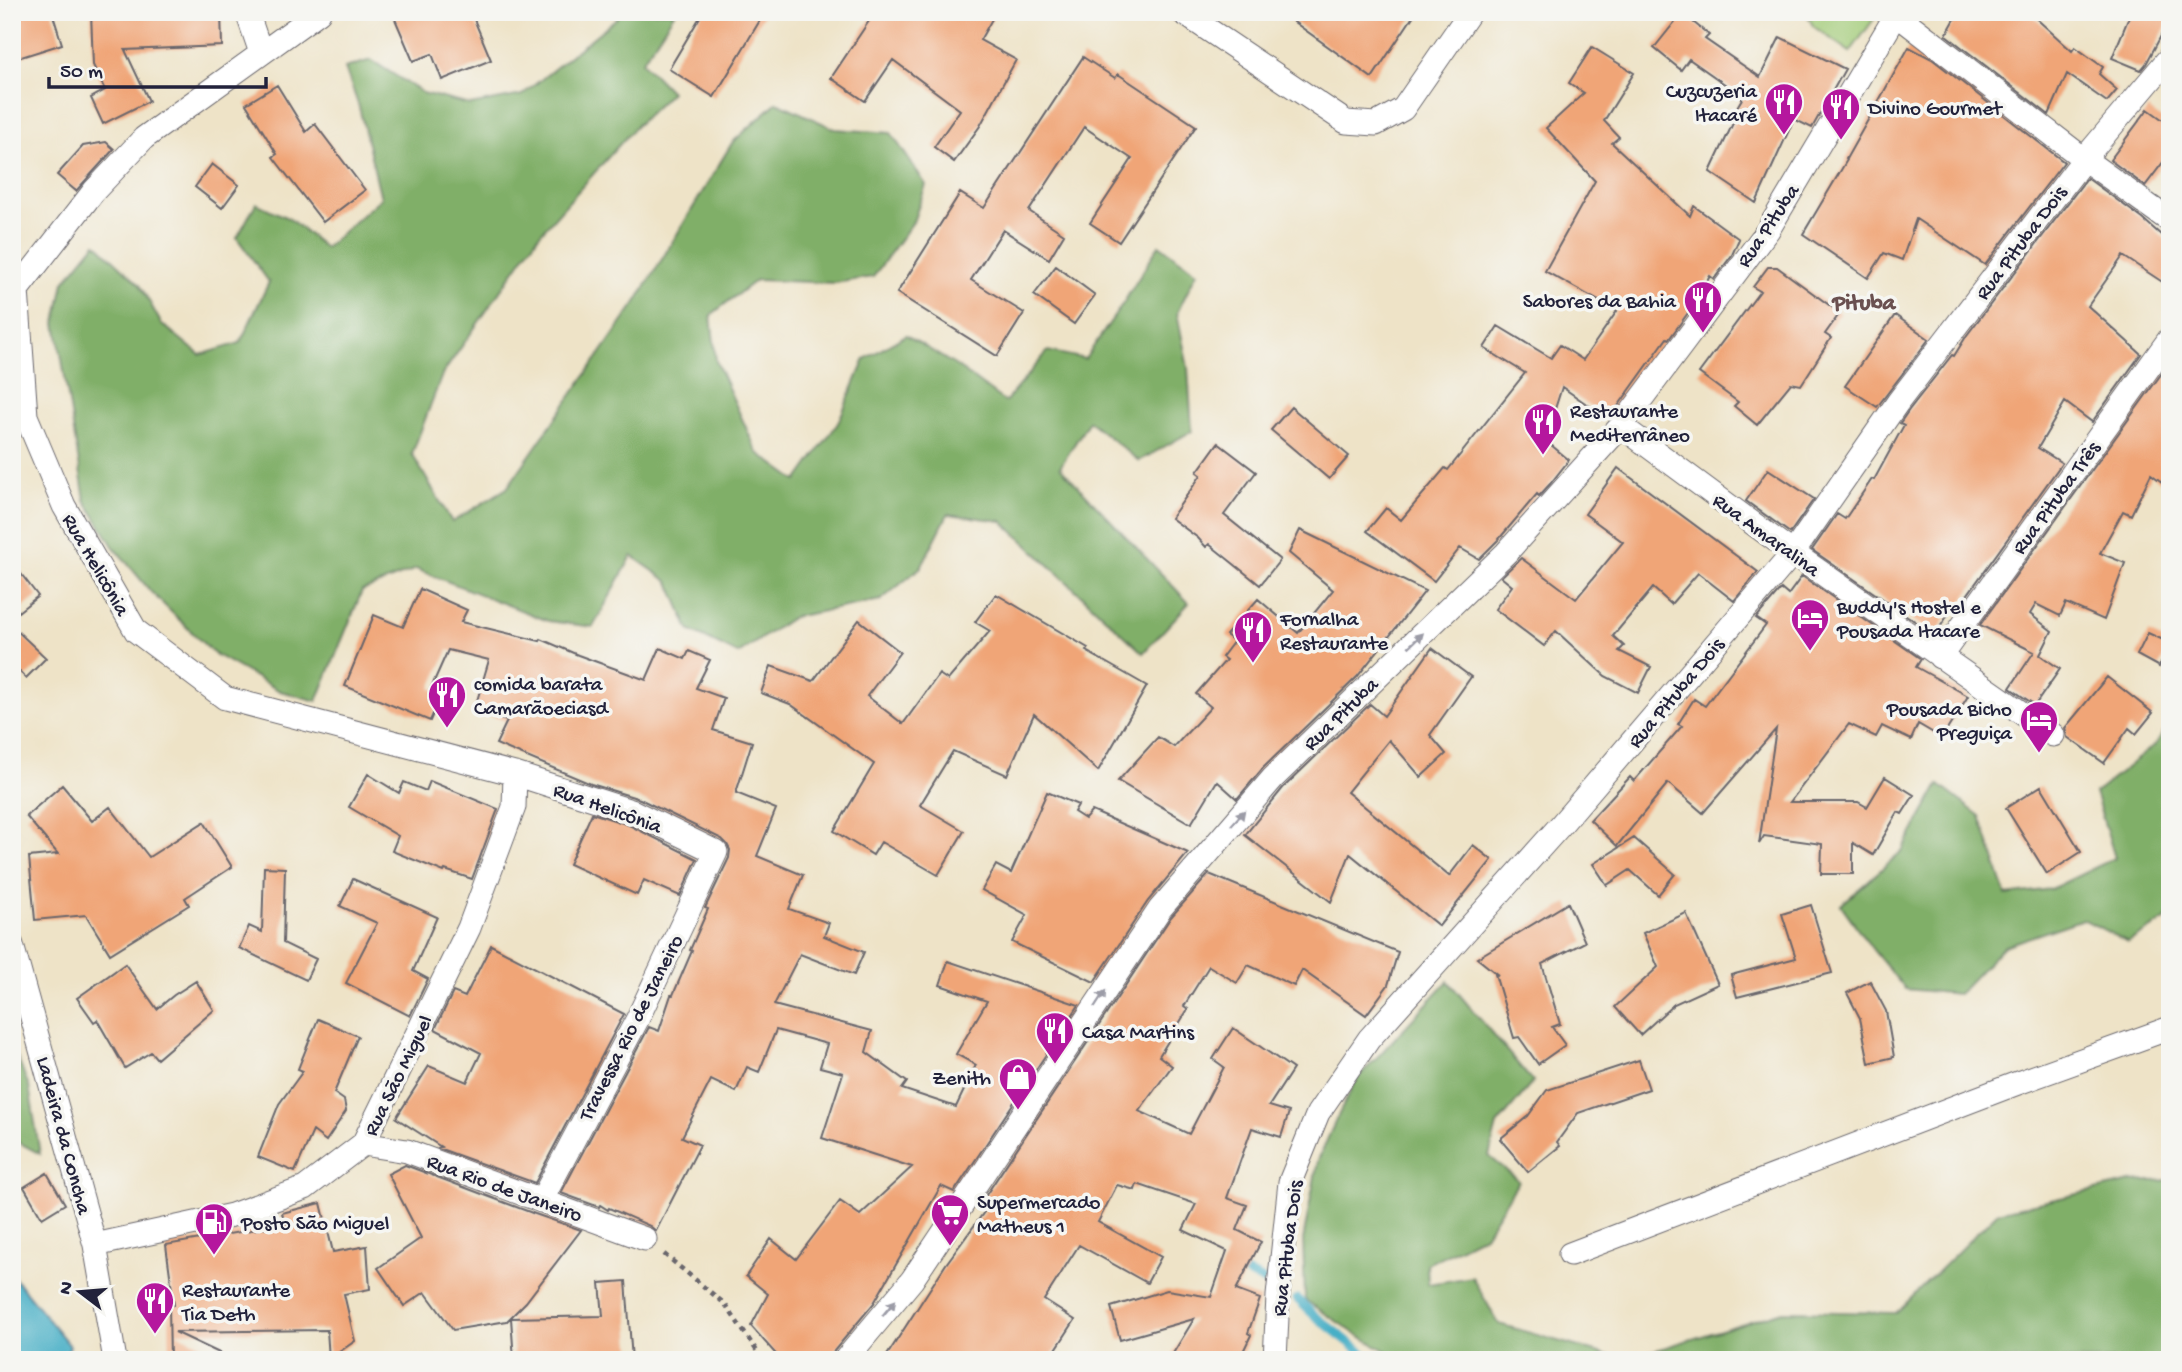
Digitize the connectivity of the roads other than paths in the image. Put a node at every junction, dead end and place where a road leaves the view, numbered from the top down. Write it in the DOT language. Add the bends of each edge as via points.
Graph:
graph roads {
  1 [pos="247,12"];
  2 [pos="319,12"];
  3 [pos="1470,12"];
  4 [pos="1897,13"];
  5 [pos="1197,16"];
  6 [pos="261,53"];
  7 [pos="2170,57"];
  8 [pos="2084,159"];
  9 [pos="2170,221"];
  10 [pos="15,284"];
  11 [pos="2170,338"];
  12 [pos="1620,426"];
  13 [pos="1793,553"];
  14 [pos="1940,657"];
  15 [pos="2053,735"];
  16 [pos="515,774"];
  17 [pos="716,852"];
  18 [pos="12,945"];
  19 [pos="2170,1028"];
  20 [pos="363,1144"];
  21 [pos="541,1201"];
  22 [pos="645,1239"];
  23 [pos="95,1244"];
  24 [pos="1570,1254"];
  25 [pos="115,1360"];
  26 [pos="845,1360"];
  27 [pos="1275,1360"];
  1 -- 6 [label="street"];
  2 -- 6 [label="street, Rua Helicônia"];
  3 -- 5 [label="street" via="1403,109 1376,124 1346,122"];
  4 -- 8 [label="street"];
  4 -- 12 [label="street, Rua Pituba" via="1768,230"];
  6 -- 10 [label="street, Rua Helicônia" via="144,138"];
  7 -- 8 [label="street, Rua Pituba Dois"];
  8 -- 9 [label="street"];
  8 -- 13 [label="street, Rua Pituba Dois" via="1898,402"];
  10 -- 16 [label="street, Rua Helicônia" via="26,416 64,506 136,631 225,698"];
  11 -- 14 [label="street, Rua Pituba Três"];
  12 -- 13 [label="street, Rua Amaralina"];
  26 -- 12 [label="street, Rua Pituba, one-way" via="912,1280 1160,909 1273,778 1506,553"];
  13 -- 14 [label="street, Rua Amaralina"];
  13 -- 27 [label="street, Rua Pituba Dois" via="1559,827 1369,1039 1318,1113 1290,1182"];
  14 -- 15 [label="street, Rua Amaralina"];
  16 -- 17 [label="street, Rua Helicônia" via="634,812"];
  16 -- 20 [label="street, Rua São Miguel" via="514,807 469,928"];
  17 -- 21 [label="street, Travessa Rio de Janeiro" via="637,1020"];
  18 -- 23 [label="street, Ladeira da Concha"];
  19 -- 24 [label="street"];
  20 -- 21 [label="street, Rua Rio de Janeiro" via="407,1151"];
  20 -- 23 [label="street, Rua São Miguel" via="305,1188 232,1215"];
  21 -- 22 [label="street, Rua Rio de Janeiro"];
  23 -- 25 [label="street, Ladeira da Concha"];
}
